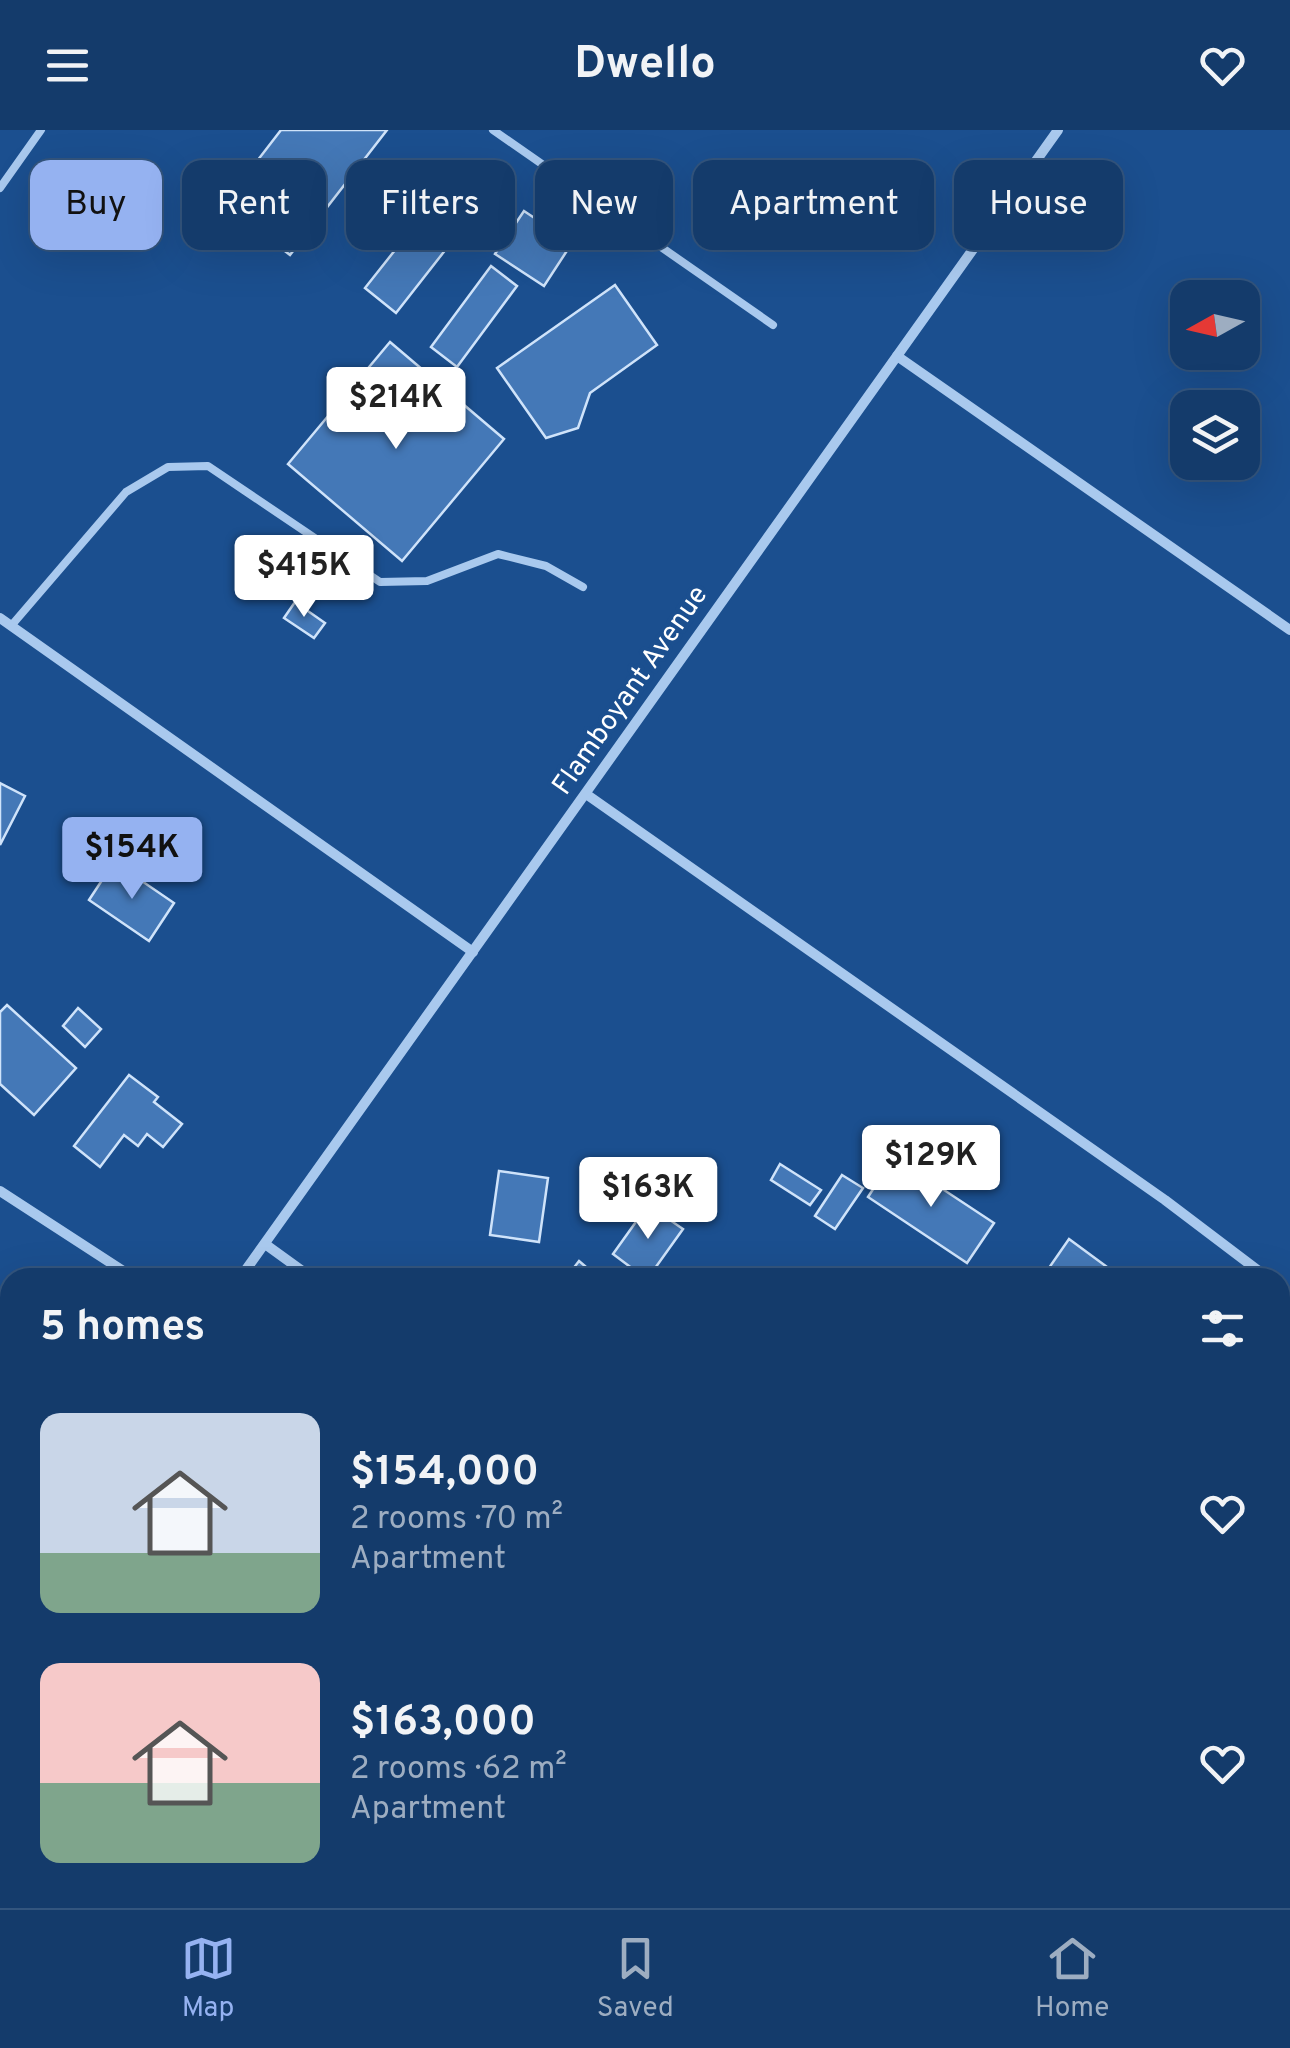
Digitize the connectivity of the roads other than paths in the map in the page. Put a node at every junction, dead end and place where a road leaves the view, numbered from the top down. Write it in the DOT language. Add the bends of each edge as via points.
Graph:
graph roads {
  1 [pos="41,130"];
  2 [pos="494,130"];
  3 [pos="1058,130"];
  4 [pos="0,188"];
  5 [pos="773,325"];
  6 [pos="896,356"];
  7 [pos="583,587"];
  8 [pos="0,618"];
  9 [pos="12,626"];
  10 [pos="1290,630"];
  11 [pos="586,794"];
  12 [pos="473,952"];
  13 [pos="0,1190"];
  14 [pos="265,1244"];
  15 [pos="119,1268"];
  16 [pos="247,1268"];
  17 [pos="298,1268"];
  18 [pos="1255,1268"];
  1 -- 4 [label="lane"];
  2 -- 5 [label="lane"];
  3 -- 6 [label="street, Flamboyant Avenue"];
  6 -- 10 [label="street"];
  6 -- 11 [label="street, Flamboyant Avenue"];
  7 -- 9 [label="lane" via="546,566 498,554 427,582 380,582 208,466 168,468 126,492"];
  8 -- 9 [label="street"];
  9 -- 12 [label="street"];
  11 -- 12 [label="street, Flamboyant Avenue"];
  11 -- 18 [label="street"];
  12 -- 14 [label="street, Flamboyant Avenue"];
  13 -- 15 [label="street"];
  14 -- 16 [label="street, Flamboyant Avenue"];
  14 -- 17 [label="street"];
}
